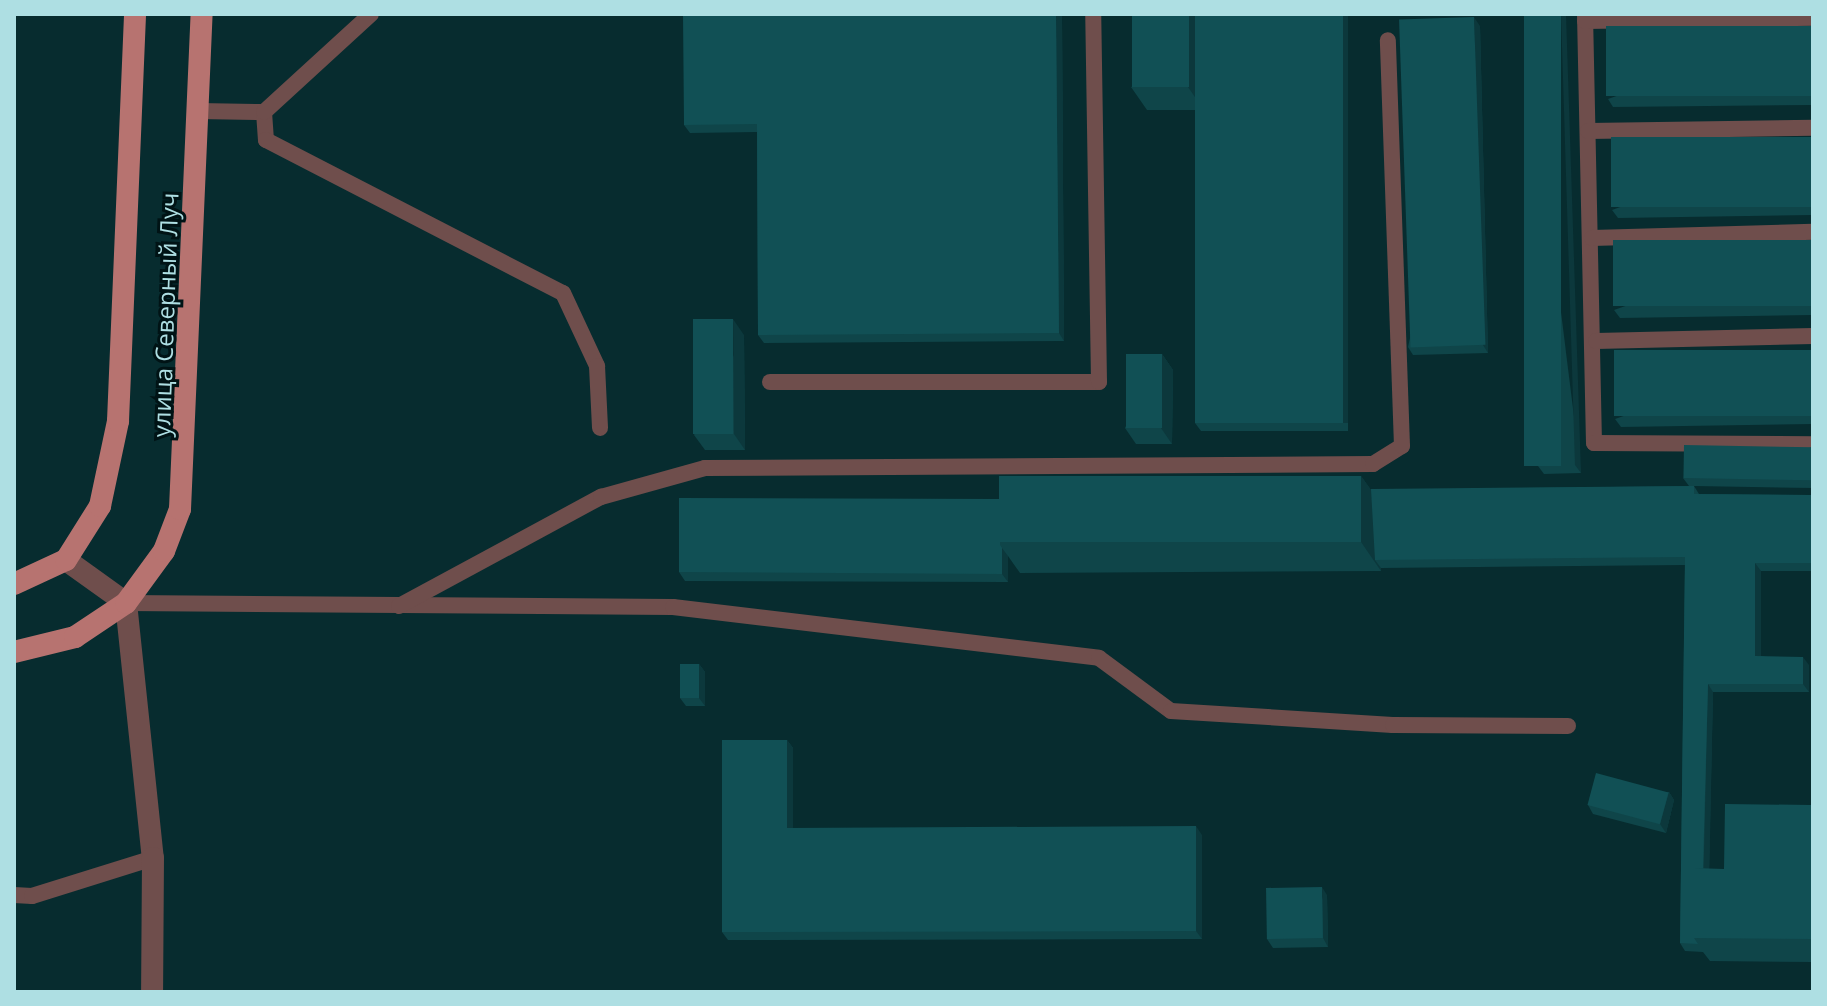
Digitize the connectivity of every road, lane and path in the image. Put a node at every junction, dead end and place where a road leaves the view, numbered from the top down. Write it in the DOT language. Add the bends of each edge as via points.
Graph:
graph roads {
  1 [pos="135,14"];
  2 [pos="202,14"];
  3 [pos="371,14"];
  4 [pos="1093,14"];
  5 [pos="1585,17"];
  6 [pos="1813,18"];
  7 [pos="1388,40"];
  8 [pos="198,111"];
  9 [pos="264,112"];
  10 [pos="1813,128"];
  11 [pos="1588,131"];
  12 [pos="1813,232"];
  13 [pos="1592,238"];
  14 [pos="1813,336"];
  15 [pos="1596,341"];
  16 [pos="770,382"];
  17 [pos="600,428"];
  18 [pos="1813,444"];
  19 [pos="66,560"];
  20 [pos="14,584"];
  21 [pos="126,603"];
  22 [pos="398,607"];
  23 [pos="14,652"];
  24 [pos="1568,726"];
  25 [pos="153,858"];
  26 [pos="14,895"];
  27 [pos="152,992"];
  1 -- 19 [label="main road, улица Северный Луч" via="118,421 100,506"];
  2 -- 8 [label="main road, улица Северный Луч"];
  3 -- 9 [label="lane"];
  4 -- 16 [label="lane" via="1099,382"];
  5 -- 6 [label="lane"];
  5 -- 11 [label="lane"];
  7 -- 22 [label="lane" via="1402,446 1373,464 705,468 601,497"];
  8 -- 9 [label="lane"];
  8 -- 21 [label="main road, улица Северный Луч" via="180,509 164,551"];
  9 -- 17 [label="lane" via="266,140 563,293 597,366"];
  10 -- 11 [label="lane"];
  11 -- 13 [label="lane"];
  12 -- 13 [label="lane"];
  13 -- 15 [label="lane"];
  14 -- 15 [label="lane"];
  15 -- 18 [label="lane" via="1594,443"];
  19 -- 20 [label="main road"];
  19 -- 21 [label="street"];
  21 -- 22 [label="lane"];
  21 -- 23 [label="main road" via="75,637"];
  21 -- 25 [label="street"];
  22 -- 24 [label="lane" via="673,607 1099,658 1171,711 1393,725"];
  25 -- 26 [label="lane" via="32,896"];
  25 -- 27 [label="street"];
}
